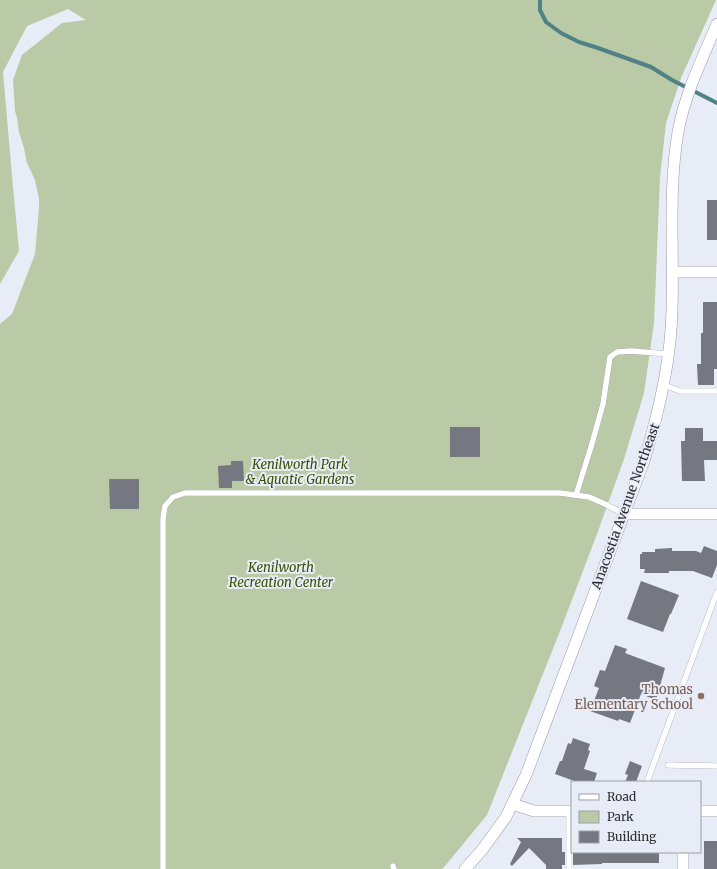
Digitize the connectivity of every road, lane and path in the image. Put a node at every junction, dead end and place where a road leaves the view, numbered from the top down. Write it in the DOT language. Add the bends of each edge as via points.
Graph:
graph roads {
  1 [pos="717,24"];
  2 [pos="672,272"];
  3 [pos="717,272"];
  4 [pos="668,354"];
  5 [pos="664,385"];
  6 [pos="717,391"];
  7 [pos="576,495"];
  8 [pos="624,514"];
  9 [pos="717,514"];
  10 [pos="717,592"];
  11 [pos="668,765"];
  12 [pos="717,766"];
  13 [pos="647,781"];
  14 [pos="512,804"];
  15 [pos="570,811"];
  16 [pos="701,811"];
  17 [pos="717,811"];
  18 [pos="683,853"];
  19 [pos="163,869"];
  20 [pos="465,869"];
  21 [pos="569,869"];
  22 [pos="683,869"];
  1 -- 2 [label="street, Anacostia Avenue Northeast" via="687,97 679,130 672,199"];
  2 -- 3 [label="street"];
  2 -- 4 [label="street, Anacostia Avenue Northeast"];
  4 -- 5 [label="street, Anacostia Avenue Northeast"];
  4 -- 7 [label="lane" via="631,351 617,352 610,357 603,404"];
  5 -- 6 [label="lane" via="680,391"];
  5 -- 8 [label="street, Anacostia Avenue Northeast" via="644,462"];
  7 -- 8 [label="lane" via="589,497"];
  7 -- 19 [label="lane" via="185,493 173,497 165,506 163,519"];
  8 -- 9 [label="street"];
  8 -- 14 [label="street, Anacostia Avenue Northeast" via="531,762"];
  10 -- 13 [label="lane"];
  11 -- 12 [label="lane"];
  14 -- 15 [label="street" via="534,810"];
  14 -- 20 [label="street, Anacostia Avenue Northeast" via="491,838"];
  15 -- 21 [label="lane"];
  16 -- 17 [label="street"];
  18 -- 22 [label="street"];
}
